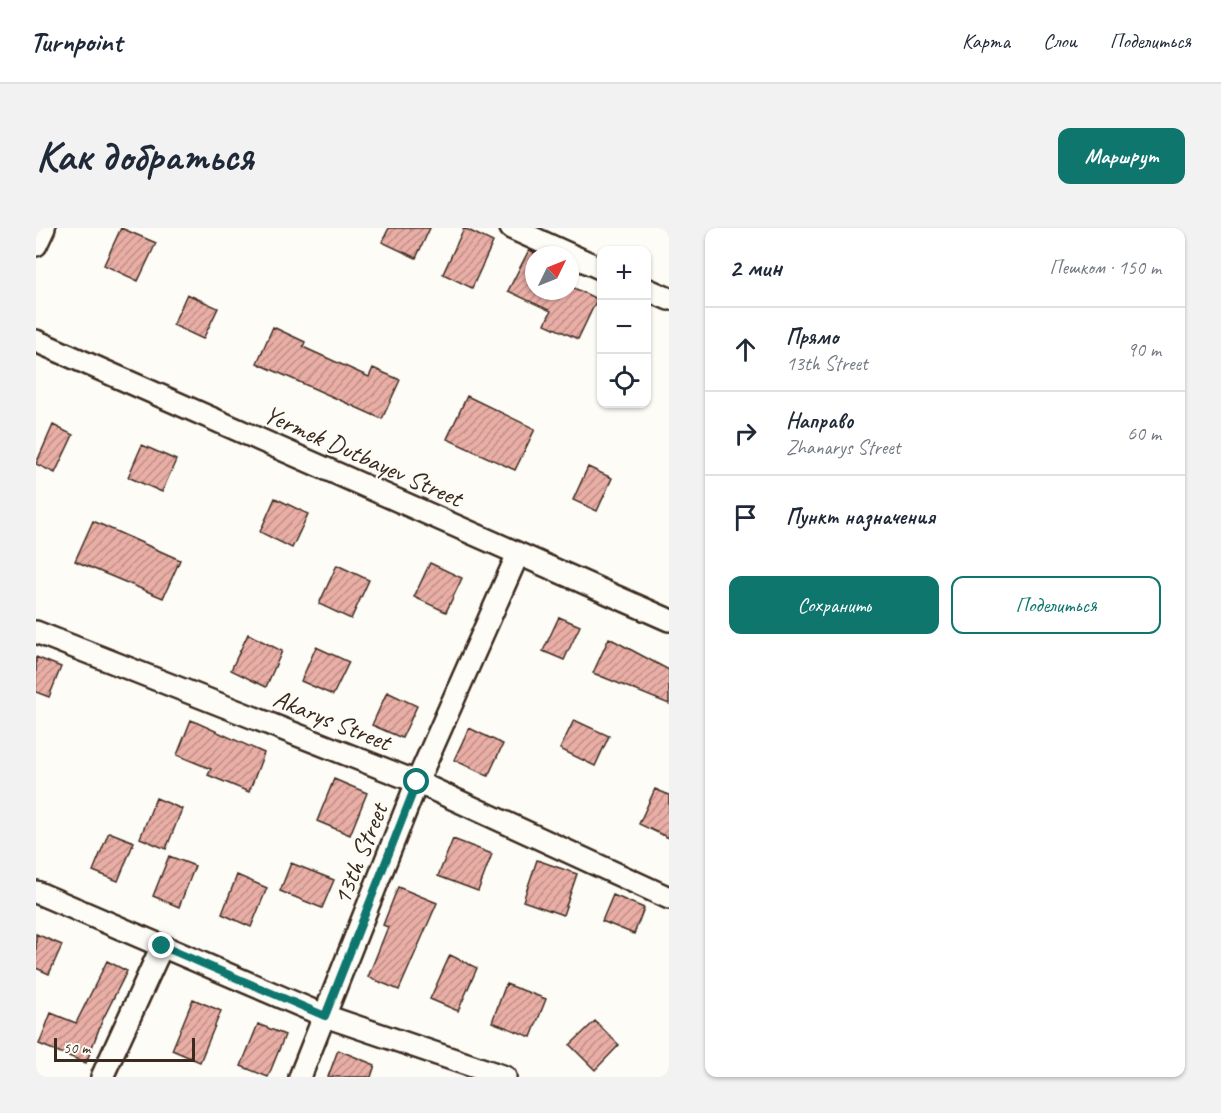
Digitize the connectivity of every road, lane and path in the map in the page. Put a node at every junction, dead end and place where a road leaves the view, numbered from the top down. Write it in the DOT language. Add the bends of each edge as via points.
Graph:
graph roads {
  1 [pos="44,228"];
  2 [pos="511,228"];
  3 [pos="36,245"];
  4 [pos="597,267"];
  5 [pos="651,291"];
  6 [pos="669,299"];
  7 [pos="36,341"];
  8 [pos="518,554"];
  9 [pos="669,620"];
  10 [pos="36,632"];
  11 [pos="417,782"];
  12 [pos="36,892"];
  13 [pos="669,898"];
  14 [pos="162,946"];
  15 [pos="325,1016"];
  16 [pos="102,1077"];
  17 [pos="300,1077"];
  18 [pos="505,1077"];
  1 -- 3 [label="street"];
  2 -- 4 [label="street"];
  5 -- 6 [label="street"];
  7 -- 8 [label="street, Yermek Dutbayev Street"];
  8 -- 9 [label="street, Yermek Dutbayev Street"];
  8 -- 11 [label="street, 13th Street"];
  10 -- 11 [label="street, Akarys Street"];
  11 -- 13 [label="street, Akarys Street"];
  11 -- 15 [label="street, 13th Street"];
  12 -- 14 [label="street"];
  14 -- 15 [label="street"];
  14 -- 16 [label="street"];
  15 -- 17 [label="street, 13th Street"];
  15 -- 18 [label="street"];
}
